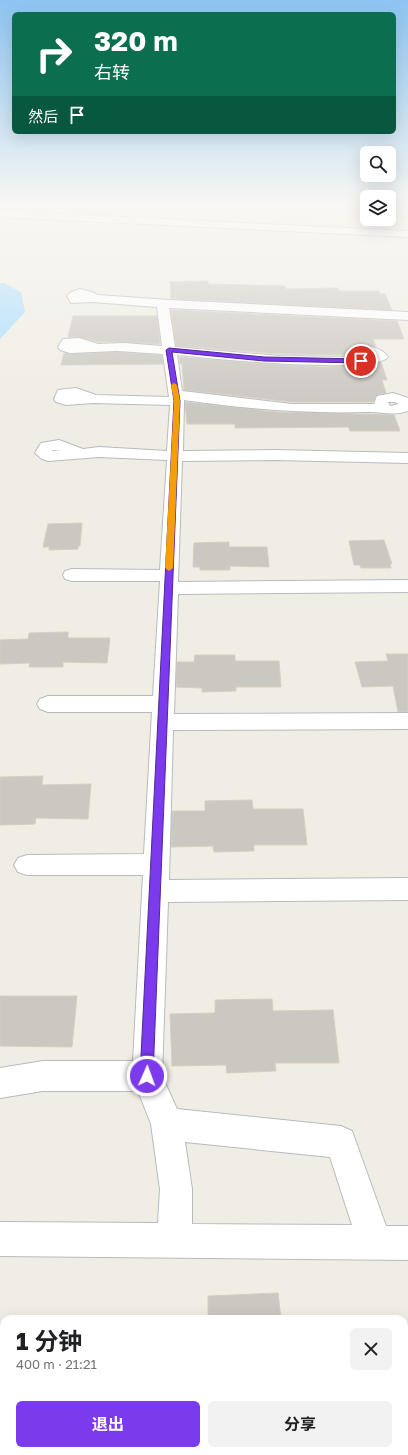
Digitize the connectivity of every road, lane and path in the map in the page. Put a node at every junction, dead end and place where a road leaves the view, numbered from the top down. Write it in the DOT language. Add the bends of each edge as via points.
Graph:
graph roads {
  1 [pos="93,298"];
  2 [pos="162,303"];
  3 [pos="408,316"];
  4 [pos="95,347"];
  5 [pos="169,350"];
  6 [pos="361,361"];
  7 [pos="176,397"];
  8 [pos="93,399"];
  9 [pos="386,410"];
  10 [pos="78,453"];
  11 [pos="175,456"];
  12 [pos="408,458"];
  13 [pos="72,575"];
  14 [pos="168,582"];
  15 [pos="408,586"];
  16 [pos="48,704"];
  17 [pos="162,713"];
  18 [pos="408,721"];
  19 [pos="156,864"];
  20 [pos="27,865"];
  21 [pos="408,889"];
  22 [pos="154,891"];
  23 [pos="147,1076"];
  24 [pos="0,1083"];
  25 [pos="167,1124"];
  26 [pos="0,1239"];
  27 [pos="175,1240"];
  28 [pos="374,1243"];
  29 [pos="408,1243"];
  1 -- 2 [label="street"];
  2 -- 3 [label="street"];
  2 -- 5 [label="street"];
  4 -- 5 [label="street"];
  5 -- 6 [label="street" via="264,359"];
  5 -- 7 [label="street"];
  7 -- 8 [label="street"];
  7 -- 9 [label="street" via="280,407"];
  7 -- 11 [label="street"];
  10 -- 11 [label="street"];
  11 -- 12 [label="street"];
  11 -- 14 [label="street"];
  13 -- 14 [label="street"];
  14 -- 15 [label="street"];
  14 -- 17 [label="street"];
  16 -- 17 [label="street"];
  17 -- 18 [label="street"];
  17 -- 19 [label="street"];
  19 -- 20 [label="street"];
  19 -- 22 [label="street"];
  21 -- 22 [label="street"];
  22 -- 23 [label="street"];
  23 -- 24 [label="street" via="43,1076"];
  23 -- 25 [label="street"];
  25 -- 27 [label="street" via="176,1189"];
  25 -- 28 [label="street" via="341,1142"];
  26 -- 27 [label="street"];
  27 -- 28 [label="street"];
  28 -- 29 [label="street"];
}
